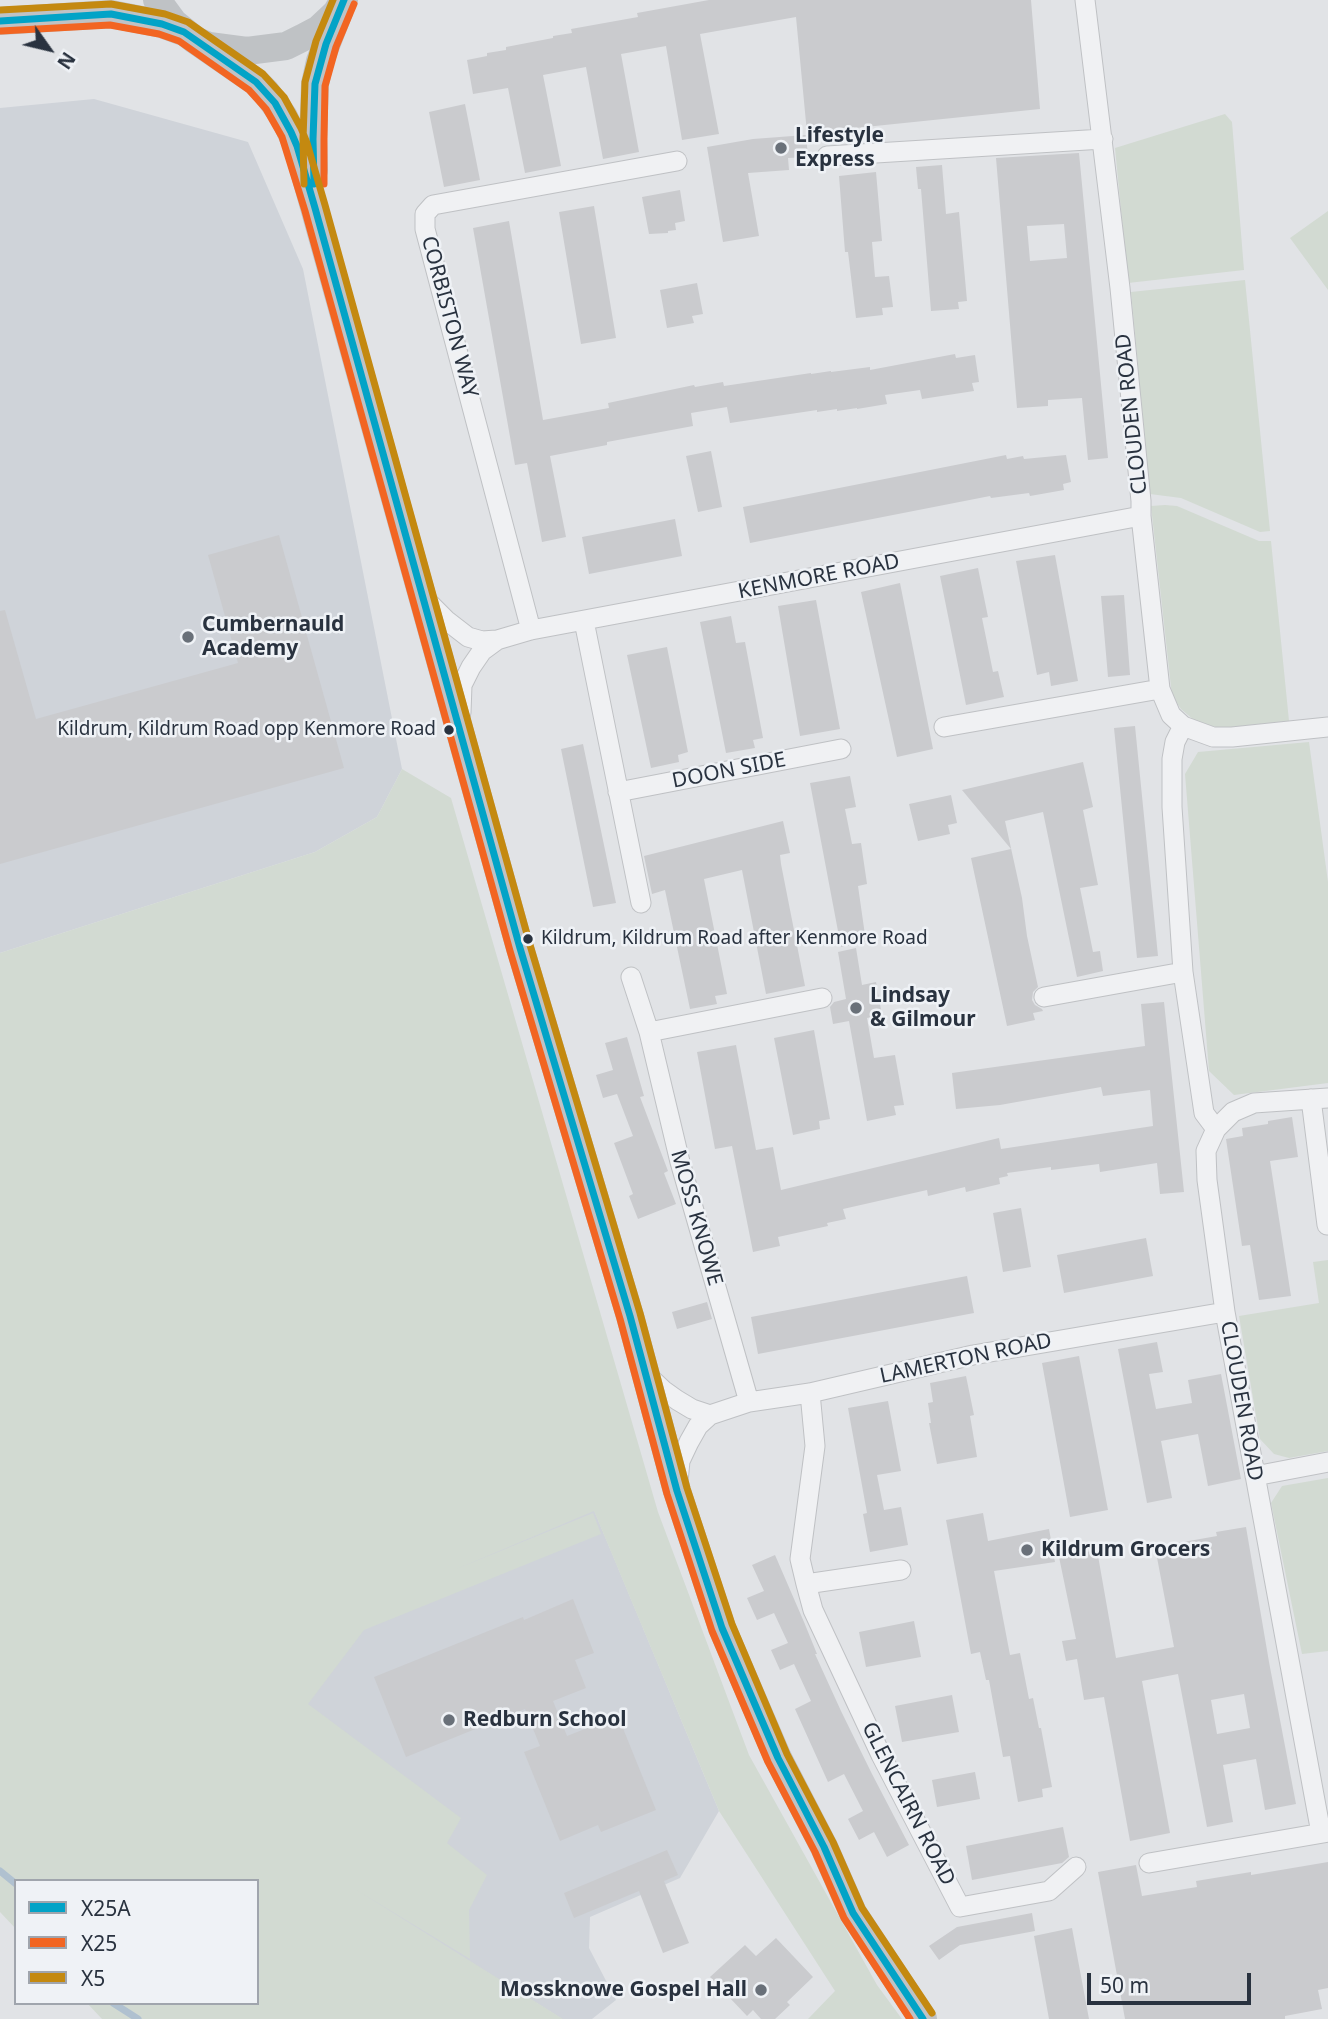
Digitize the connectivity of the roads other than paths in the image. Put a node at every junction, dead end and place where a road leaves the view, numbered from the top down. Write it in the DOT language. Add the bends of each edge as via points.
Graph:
graph roads {
  1 [pos="157,0"];
  2 [pos="344,0"];
  3 [pos="1085,0"];
  4 [pos="0,20"];
  5 [pos="189,36"];
  6 [pos="1102,139"];
  7 [pos="827,156"];
  8 [pos="677,161"];
  9 [pos="315,208"];
  10 [pos="1141,516"];
  11 [pos="424,599"];
  12 [pos="584,621"];
  13 [pos="531,630"];
  14 [pos="497,640"];
  15 [pos="1160,689"];
  16 [pos="1183,726"];
  17 [pos="944,727"];
  18 [pos="1328,727"];
  19 [pos="460,732"];
  20 [pos="841,749"];
  21 [pos="618,792"];
  22 [pos="640,903"];
  23 [pos="1184,972"];
  24 [pos="631,977"];
  25 [pos="1044,997"];
  26 [pos="822,998"];
  27 [pos="649,1032"];
  28 [pos="1320,1098"];
  29 [pos="1216,1129"];
  30 [pos="1327,1225"];
  31 [pos="1225,1312"];
  32 [pos="646,1374"];
  33 [pos="810,1393"];
  34 [pos="749,1402"];
  35 [pos="710,1415"];
  36 [pos="1328,1462"];
  37 [pos="1255,1476"];
  38 [pos="677,1491"];
  39 [pos="901,1570"];
  40 [pos="806,1584"];
  41 [pos="1325,1832"];
  42 [pos="1149,1863"];
  43 [pos="1076,1867"];
  44 [pos="923,2019"];
  1 -- 5 [label="street"];
  2 -- 5 [label="street" via="319,29 286,47 247,51 209,46"];
  2 -- 9 [label="street" via="316,84"];
  3 -- 6 [label="street, CLOUDEN ROAD"];
  4 -- 5 [label="street" via="111,14 162,24"];
  5 -- 9 [label="street" via="256,82 275,103 297,146"];
  6 -- 7 [label="street"];
  6 -- 10 [label="street, CLOUDEN ROAD"];
  8 -- 13 [label="street, CORBISTON WAY" via="433,205 425,214 425,229"];
  9 -- 11 [label="street"];
  10 -- 12 [label="street, KENMORE ROAD"];
  10 -- 15 [label="street, CLOUDEN ROAD"];
  11 -- 14 [label="street, KENMORE ROAD" via="468,636"];
  11 -- 19 [label="street"];
  12 -- 13 [label="street, KENMORE ROAD"];
  12 -- 21 [label="street"];
  13 -- 14 [label="street, KENMORE ROAD"];
  14 -- 19 [label="street, KENMORE ROAD" via="481,652 462,685"];
  15 -- 16 [label="street, CLOUDEN ROAD" via="1171,715"];
  15 -- 17 [label="street"];
  16 -- 18 [label="street" via="1213,737"];
  16 -- 23 [label="street" via="1172,759 1172,807"];
  19 -- 32 [label="street"];
  20 -- 21 [label="street, DOON SIDE"];
  21 -- 22 [label="street"];
  23 -- 25 [label="street"];
  23 -- 29 [label="street" via="1204,1113"];
  24 -- 27 [label="street, MOSS KNOWE"];
  26 -- 27 [label="street"];
  27 -- 34 [label="street, MOSS KNOWE" via="680,1162"];
  28 -- 29 [label="street" via="1254,1103 1233,1112"];
  28 -- 30 [label="street"];
  29 -- 31 [label="street, CLOUDEN ROAD" via="1206,1152 1207,1180"];
  31 -- 33 [label="street, LAMERTON ROAD" via="973,1355"];
  31 -- 37 [label="street, CLOUDEN ROAD"];
  32 -- 35 [label="street" via="677,1400"];
  32 -- 38 [label="street"];
  33 -- 34 [label="street, LAMERTON ROAD"];
  33 -- 40 [label="street, GLENCAIRN ROAD" via="815,1446 800,1559"];
  34 -- 35 [label="street, LAMERTON ROAD"];
  35 -- 38 [label="street" via="688,1442 680,1461"];
  36 -- 37 [label="street"];
  37 -- 41 [label="street, CLOUDEN ROAD"];
  38 -- 44 [label="street" via="722,1628 778,1758 853,1913"];
  39 -- 40 [label="street"];
  40 -- 43 [label="street, GLENCAIRN ROAD" via="813,1609 881,1755 960,1907 1049,1891"];
  41 -- 42 [label="street, CLOUDEN ROAD"];
}
